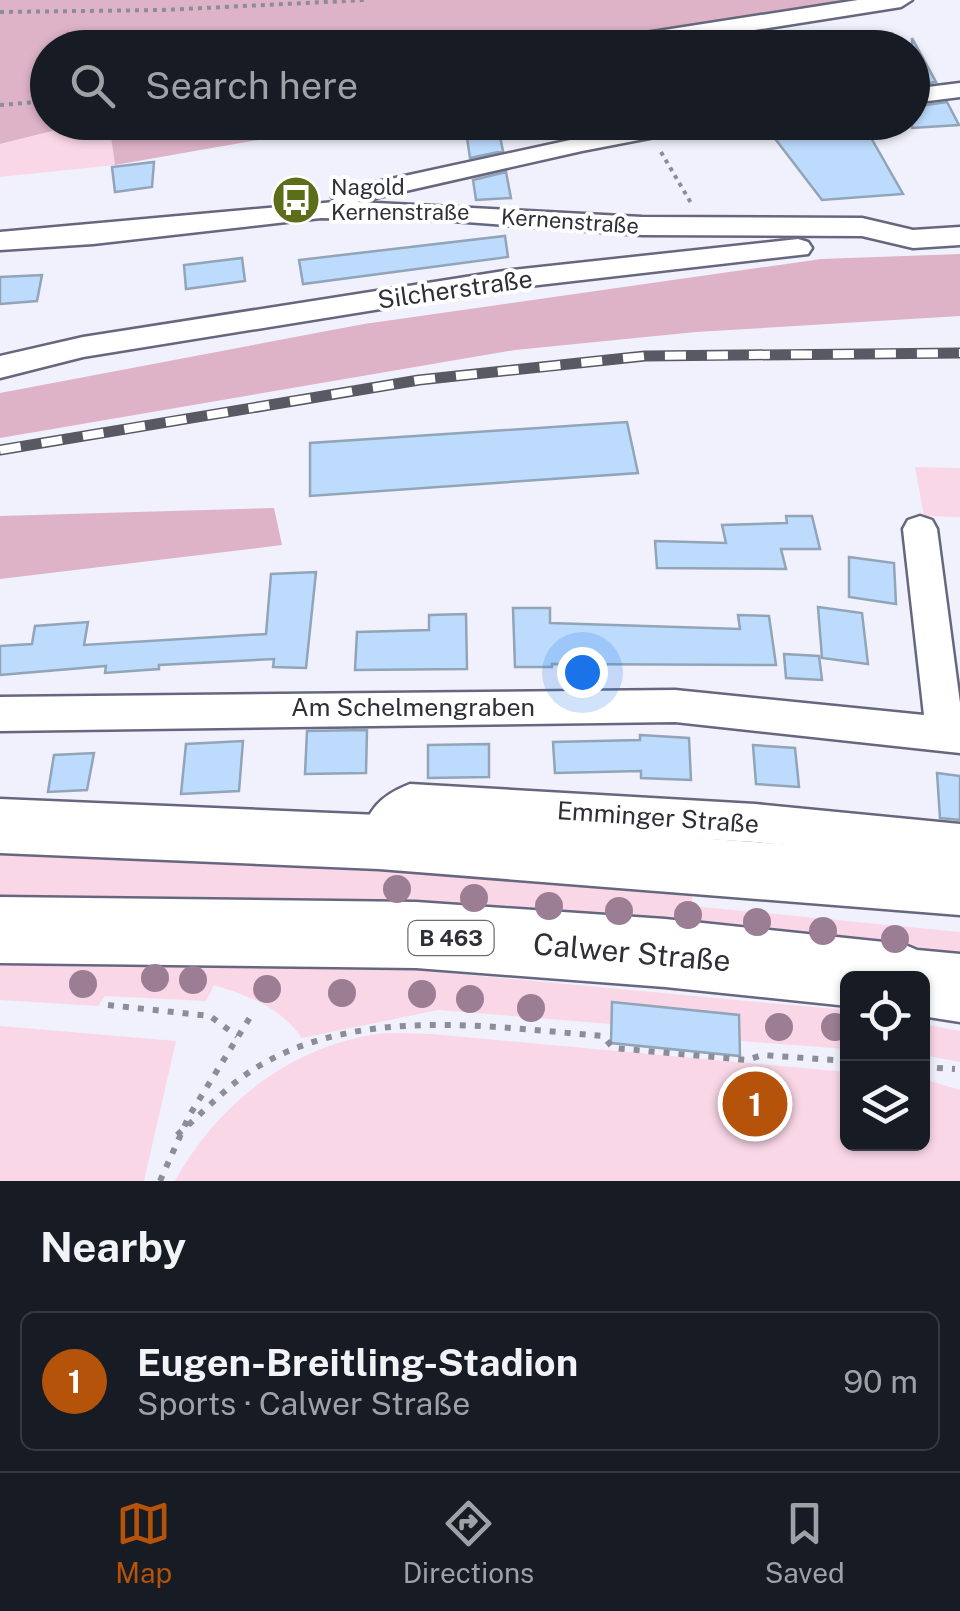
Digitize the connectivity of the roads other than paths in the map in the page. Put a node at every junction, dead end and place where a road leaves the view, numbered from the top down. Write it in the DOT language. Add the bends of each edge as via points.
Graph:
graph roads {
  1 [pos="901,0"];
  2 [pos="709,30"];
  3 [pos="960,90"];
  4 [pos="930,94"];
  5 [pos="601,140"];
  6 [pos="322,210"];
  7 [pos="960,236"];
  8 [pos="914,238"];
  9 [pos="0,240"];
  10 [pos="0,367"];
  11 [pos="920,529"];
  12 [pos="0,714"];
  13 [pos="953,735"];
  14 [pos="0,826"];
  15 [pos="379,842"];
  16 [pos="960,843"];
  17 [pos="960,886"];
  18 [pos="0,930"];
  19 [pos="840,971"];
  20 [pos="930,983"];
  21 [pos="960,988"];
  1 -- 2 [label="street"];
  3 -- 4 [label="street"];
  5 -- 6 [label="street" via="340,198"];
  6 -- 8 [label="street, Kernenstraße" via="862,227"];
  6 -- 9 [label="street, Kernenstraße"];
  7 -- 8 [label="street, Kernenstraße"];
  8 -- 10 [label="street, Silcherstraße" via="504,280 83,347"];
  11 -- 13 [label="street, Am Schelmengraben"];
  12 -- 13 [label="street, Am Schelmengraben" via="675,706"];
  14 -- 15 [label="street, Emminger Straße"];
  15 -- 16 [label="street, Emminger Straße" via="386,818 410,802"];
  15 -- 17 [label="street, Emminger Straße"];
  18 -- 19 [label="main road, Calwer Straße / B 463" via="416,935"];
  20 -- 21 [label="main road"];
}
